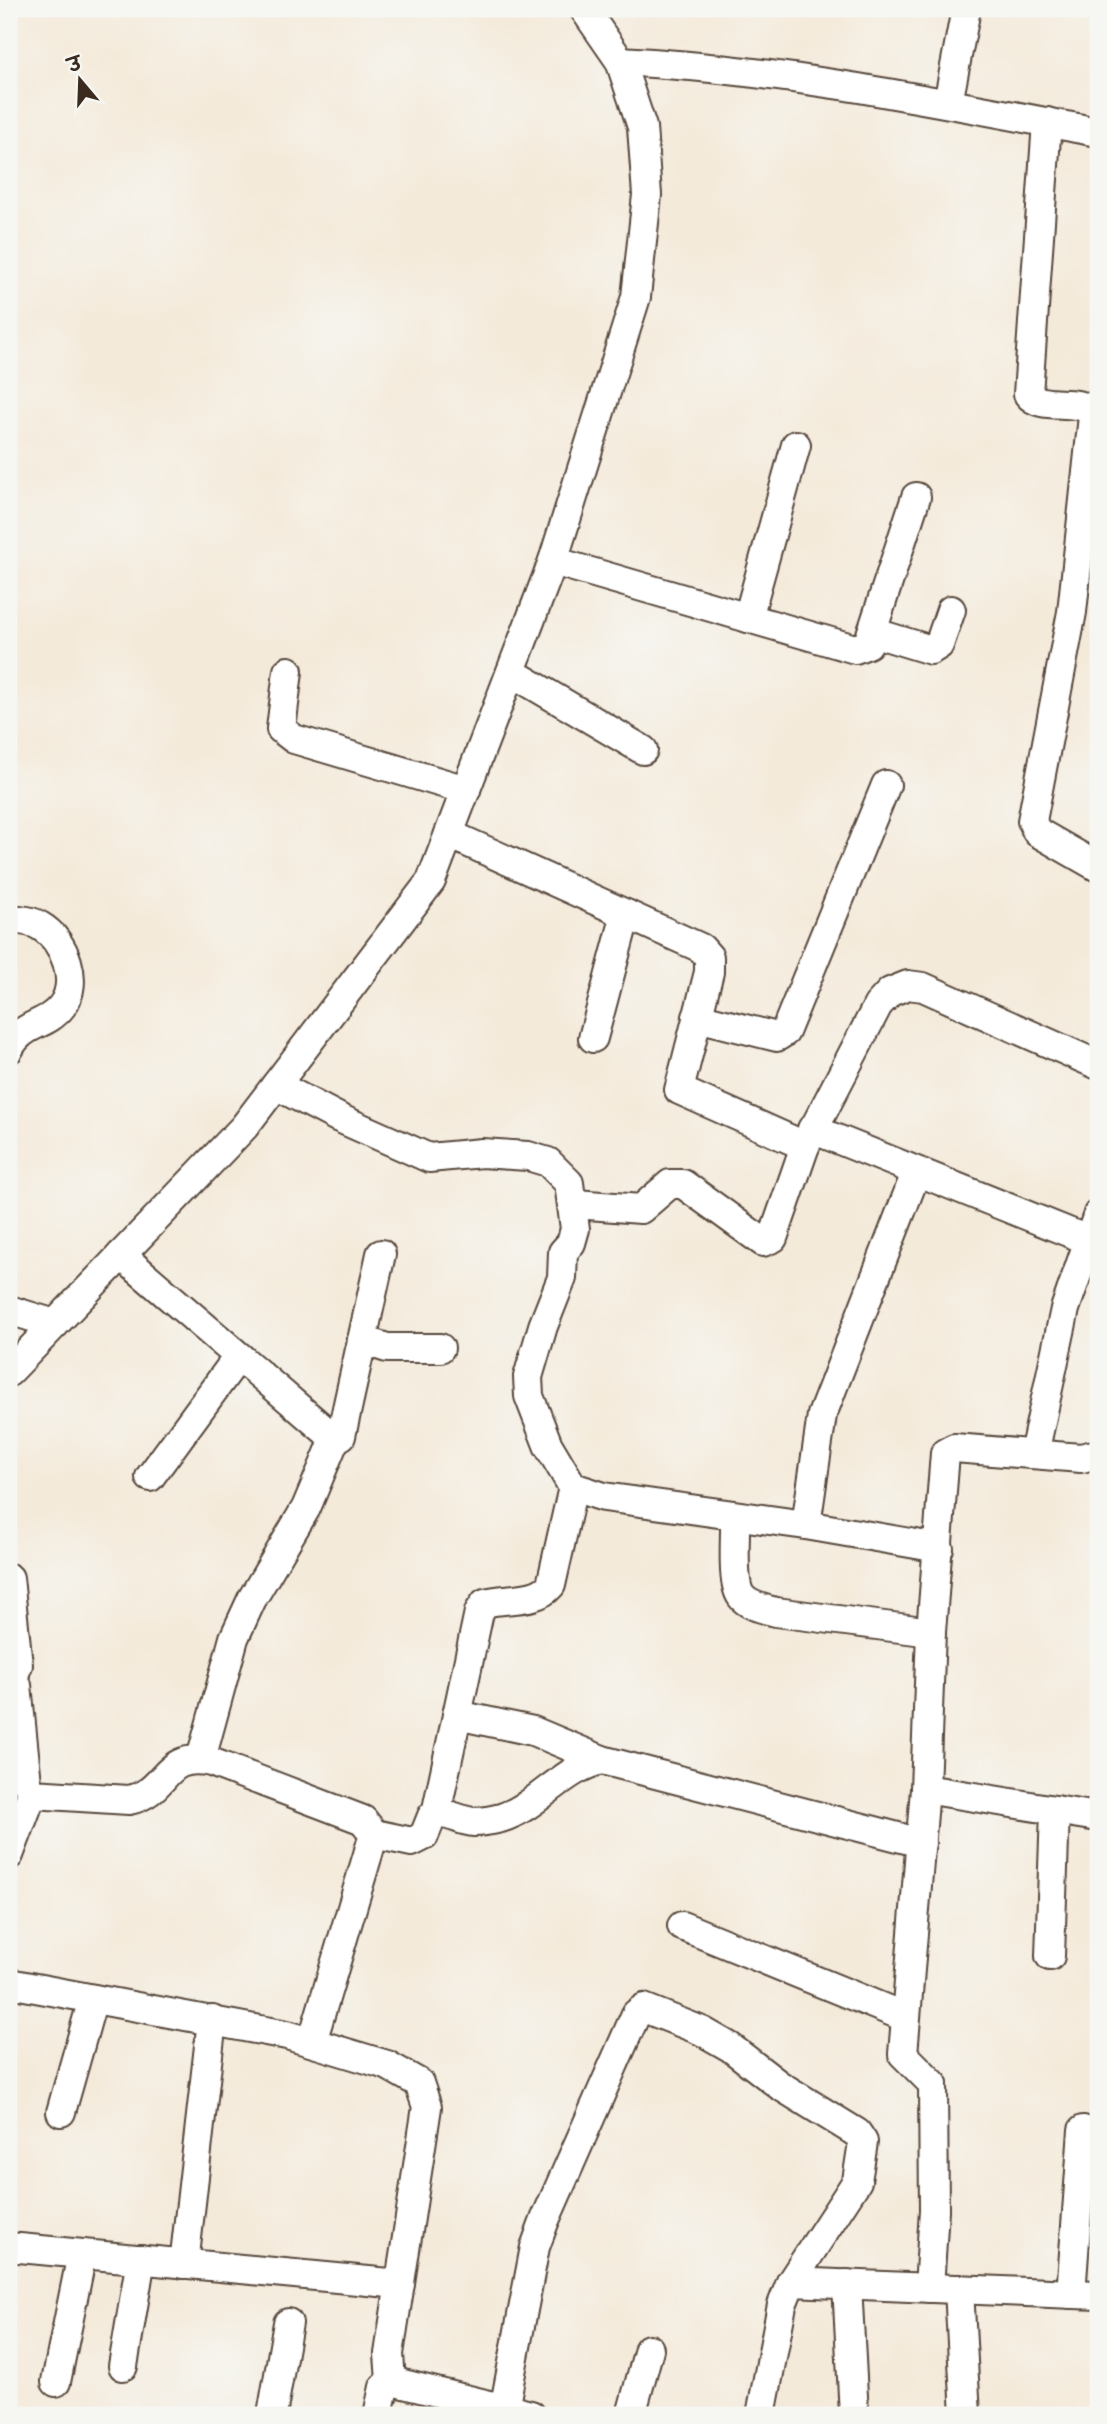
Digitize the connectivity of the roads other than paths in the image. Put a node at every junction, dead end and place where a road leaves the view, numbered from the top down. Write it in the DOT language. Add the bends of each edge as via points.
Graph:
graph roads {
  1 [pos="584,9"];
  2 [pos="966,9"];
  3 [pos="620,61"];
  4 [pos="948,103"];
  5 [pos="1047,122"];
  6 [pos="1098,132"];
  7 [pos="796,445"];
  8 [pos="916,498"];
  9 [pos="553,561"];
  10 [pos="951,610"];
  11 [pos="748,618"];
  12 [pos="872,632"];
  13 [pos="288,671"];
  14 [pos="510,672"];
  15 [pos="643,750"];
  16 [pos="886,785"];
  17 [pos="466,790"];
  18 [pos="449,834"];
  19 [pos="1098,867"];
  20 [pos="626,914"];
  21 [pos="9,919"];
  22 [pos="697,1017"];
  23 [pos="593,1038"];
  24 [pos="11,1040"];
  25 [pos="1098,1065"];
  26 [pos="276,1085"];
  27 [pos="809,1137"];
  28 [pos="916,1173"];
  29 [pos="575,1204"];
  30 [pos="1098,1214"];
  31 [pos="1088,1240"];
  32 [pos="381,1254"];
  33 [pos="121,1255"];
  34 [pos="9,1310"];
  35 [pos="55,1324"];
  36 [pos="362,1340"];
  37 [pos="440,1348"];
  38 [pos="238,1357"];
  39 [pos="9,1372"];
  40 [pos="335,1439"];
  41 [pos="1034,1454"];
  42 [pos="1098,1454"];
  43 [pos="150,1477"];
  44 [pos="573,1487"];
  45 [pos="735,1516"];
  46 [pos="806,1525"];
  47 [pos="939,1548"];
  48 [pos="9,1578"];
  49 [pos="931,1632"];
  50 [pos="11,1675"];
  51 [pos="457,1715"];
  52 [pos="201,1759"];
  53 [pos="602,1760"];
  54 [pos="925,1789"];
  55 [pos="32,1794"];
  56 [pos="1055,1810"];
  57 [pos="436,1814"];
  58 [pos="1098,1817"];
  59 [pos="374,1834"];
  60 [pos="921,1843"];
  61 [pos="9,1856"];
  62 [pos="682,1926"];
  63 [pos="1050,1956"];
  64 [pos="9,1983"];
  65 [pos="93,1999"];
  66 [pos="905,2017"];
  67 [pos="212,2020"];
  68 [pos="312,2042"];
  69 [pos="61,2112"];
  70 [pos="1083,2130"];
  71 [pos="9,2247"];
  72 [pos="82,2254"];
  73 [pos="141,2259"];
  74 [pos="184,2264"];
  75 [pos="791,2282"];
  76 [pos="400,2284"];
  77 [pos="847,2284"];
  78 [pos="929,2288"];
  79 [pos="959,2289"];
  80 [pos="1085,2294"];
  81 [pos="288,2323"];
  82 [pos="649,2349"];
  83 [pos="123,2366"];
  84 [pos="391,2381"];
  85 [pos="56,2382"];
  86 [pos="513,2413"];
  87 [pos="272,2415"];
  88 [pos="378,2415"];
  89 [pos="631,2415"];
  90 [pos="761,2415"];
  91 [pos="854,2415"];
  92 [pos="966,2415"];
  1 -- 3 [label="street"];
  2 -- 4 [label="street"];
  3 -- 4 [label="street" via="698,65"];
  3 -- 9 [label="street" via="645,149 643,250 636,298"];
  4 -- 5 [label="street"];
  5 -- 6 [label="street"];
  5 -- 19 [label="street" via="1028,394 1035,400 1083,406 1093,416 1072,612 1032,821 1037,832"];
  7 -- 11 [label="street"];
  8 -- 12 [label="street"];
  9 -- 11 [label="street"];
  9 -- 14 [label="street"];
  10 -- 12 [label="street" via="939,645 932,650"];
  11 -- 12 [label="street" via="855,649 868,644"];
  13 -- 17 [label="street" via="281,729 294,739"];
  14 -- 15 [label="street"];
  14 -- 17 [label="street"];
  16 -- 22 [label="street" via="785,1032 777,1037"];
  17 -- 18 [label="street"];
  18 -- 20 [label="street"];
  18 -- 26 [label="street" via="431,881"];
  20 -- 22 [label="street" via="701,948 709,957"];
  20 -- 23 [label="street"];
  21 -- 24 [label="street" via="40,926 53,936 63,951 70,980 69,993 55,1014"];
  22 -- 27 [label="street" via="679,1090"];
  25 -- 27 [label="street" via="923,987 908,985 890,992 878,1005"];
  26 -- 29 [label="street" via="429,1158 482,1153 548,1162 569,1183"];
  26 -- 33 [label="street" via="244,1127"];
  27 -- 28 [label="street"];
  27 -- 29 [label="street" via="769,1241 763,1242 683,1184 670,1184 641,1209"];
  28 -- 31 [label="street"];
  28 -- 46 [label="street" via="822,1415"];
  29 -- 44 [label="street" via="575,1229 563,1252 562,1278 528,1377 528,1396 538,1423"];
  30 -- 31 [label="street"];
  31 -- 41 [label="street" via="1065,1309"];
  32 -- 36 [label="street"];
  33 -- 35 [label="street"];
  33 -- 38 [label="street"];
  34 -- 35 [label="street"];
  35 -- 39 [label="street"];
  36 -- 37 [label="street" via="387,1348"];
  36 -- 40 [label="street" via="341,1436"];
  38 -- 40 [label="street"];
  38 -- 43 [label="street"];
  40 -- 52 [label="street" via="306,1508 233,1638"];
  41 -- 42 [label="street" via="1081,1458"];
  41 -- 47 [label="street" via="947,1451"];
  44 -- 45 [label="street" via="604,1497"];
  44 -- 51 [label="street" via="551,1585 544,1593 485,1603 479,1612"];
  45 -- 46 [label="street"];
  45 -- 49 [label="street" via="736,1581 741,1595 754,1605 776,1612"];
  46 -- 47 [label="street"];
  47 -- 49 [label="street"];
  48 -- 50 [label="street" via="18,1665"];
  49 -- 54 [label="street"];
  50 -- 55 [label="street" via="17,1685"];
  51 -- 53 [label="street" via="533,1731"];
  51 -- 57 [label="street"];
  52 -- 55 [label="street" via="192,1757 175,1765 144,1797"];
  52 -- 59 [label="street" via="363,1820"];
  53 -- 57 [label="street" via="576,1768 521,1811 497,1819 474,1822"];
  53 -- 60 [label="street"];
  54 -- 56 [label="street"];
  54 -- 60 [label="street"];
  55 -- 61 [label="street"];
  56 -- 58 [label="street"];
  56 -- 63 [label="street"];
  57 -- 59 [label="street" via="424,1836 412,1842"];
  59 -- 68 [label="street"];
  60 -- 66 [label="street"];
  62 -- 66 [label="street"];
  64 -- 65 [label="street"];
  65 -- 67 [label="street"];
  65 -- 69 [label="street"];
  66 -- 78 [label="street" via="903,2054 933,2084"];
  67 -- 68 [label="street"];
  67 -- 74 [label="street"];
  68 -- 76 [label="street" via="387,2065 419,2083 424,2096 427,2107"];
  70 -- 80 [label="street"];
  71 -- 72 [label="street"];
  72 -- 73 [label="street"];
  72 -- 85 [label="street"];
  73 -- 74 [label="street"];
  73 -- 83 [label="street"];
  74 -- 76 [label="street"];
  75 -- 77 [label="street"];
  75 -- 86 [label="street" via="857,2181 861,2138 702,2031 649,2008 640,2010 535,2247"];
  75 -- 90 [label="street" via="782,2305"];
  76 -- 84 [label="street" via="389,2354"];
  77 -- 78 [label="street"];
  77 -- 91 [label="street"];
  78 -- 79 [label="street"];
  79 -- 80 [label="street"];
  79 -- 92 [label="street"];
  81 -- 87 [label="street"];
  82 -- 89 [label="street"];
  84 -- 86 [label="street"];
  84 -- 88 [label="street" via="384,2387"];
}
